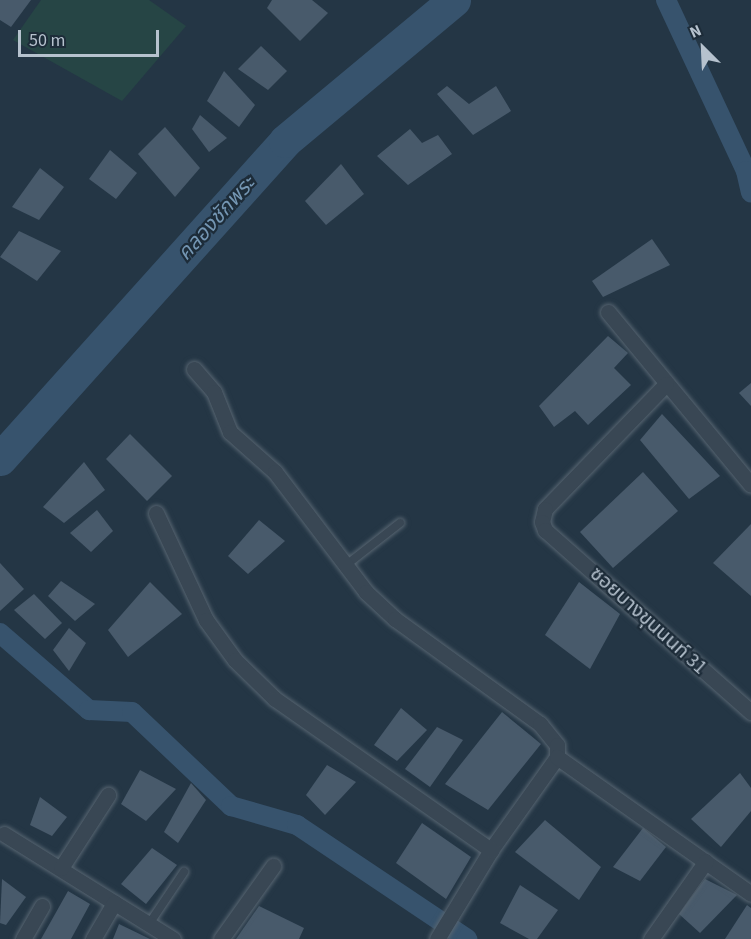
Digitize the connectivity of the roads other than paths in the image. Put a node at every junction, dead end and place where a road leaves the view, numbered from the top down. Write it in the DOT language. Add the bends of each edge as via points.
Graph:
graph roads {
  1 [pos="608,312"];
  2 [pos="194,369"];
  3 [pos="666,384"];
  4 [pos="751,485"];
  5 [pos="156,513"];
  6 [pos="400,523"];
  7 [pos="345,566"];
  8 [pos="751,712"];
  9 [pos="557,757"];
  10 [pos="108,795"];
  11 [pos="4,834"];
  12 [pos="491,850"];
  13 [pos="706,861"];
  14 [pos="273,866"];
  15 [pos="61,868"];
  16 [pos="184,872"];
  17 [pos="751,894"];
  18 [pos="114,903"];
  19 [pos="42,906"];
  20 [pos="149,924"];
  21 [pos="438,937"];
  22 [pos="23,939"];
  23 [pos="93,939"];
  24 [pos="173,939"];
  25 [pos="220,939"];
  26 [pos="651,939"];
  1 -- 3 [label="street"];
  2 -- 7 [label="street" via="214,392 230,432 275,472"];
  3 -- 4 [label="street"];
  3 -- 8 [label="street, ซอยบางขุนนนท์ 31" via="545,509 542,522 545,530"];
  5 -- 12 [label="street" via="206,620 235,660 275,699"];
  6 -- 7 [label="lane"];
  7 -- 9 [label="street" via="395,619 540,724 554,738"];
  9 -- 12 [label="street"];
  9 -- 13 [label="street"];
  10 -- 15 [label="street"];
  11 -- 15 [label="street"];
  12 -- 21 [label="street"];
  13 -- 17 [label="street"];
  13 -- 26 [label="street"];
  14 -- 25 [label="street"];
  15 -- 18 [label="street"];
  16 -- 20 [label="lane"];
  18 -- 20 [label="street"];
  18 -- 23 [label="street"];
  19 -- 22 [label="street"];
  20 -- 24 [label="street"];
}
